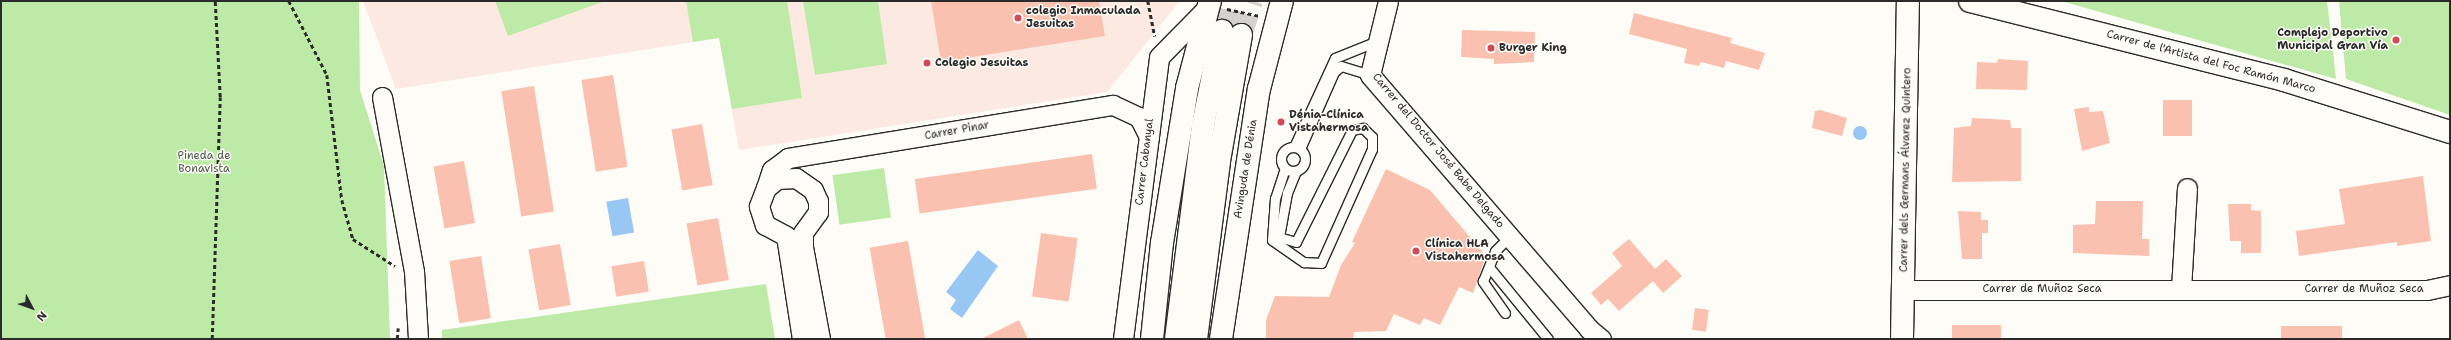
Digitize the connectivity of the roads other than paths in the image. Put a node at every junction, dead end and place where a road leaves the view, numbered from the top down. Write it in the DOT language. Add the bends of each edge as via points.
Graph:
graph roads {
  1 [pos="1388,1"];
  2 [pos="1908,1"];
  3 [pos="1979,2"];
  4 [pos="1209,3"];
  5 [pos="1273,5"];
  6 [pos="1377,41"];
  7 [pos="1370,75"];
  8 [pos="382,97"];
  9 [pos="2450,132"];
  10 [pos="1149,137"];
  11 [pos="1297,148"];
  12 [pos="1285,168"];
  13 [pos="1296,171"];
  14 [pos="766,188"];
  15 [pos="2187,188"];
  16 [pos="1510,236"];
  17 [pos="1489,267"];
  18 [pos="2450,285"];
  19 [pos="2181,289"];
  20 [pos="1904,290"];
  21 [pos="1505,312"];
  22 [pos="418,339"];
  23 [pos="802,339"];
  24 [pos="820,339"];
  25 [pos="1123,339"];
  26 [pos="1152,339"];
  27 [pos="1176,339"];
  28 [pos="1196,339"];
  29 [pos="1221,339"];
  30 [pos="1548,339"];
  31 [pos="1602,339"];
  32 [pos="1902,339"];
  1 -- 6 [label="street, Carrer del Doctor José Babe Delgado"];
  2 -- 20 [label="main road, Carrer dels Germans Álvarez Quintero"];
  3 -- 9 [label="main road, Carrer de l'Artista del Foc Ramón Marco" via="2284,80"];
  4 -- 10 [label="street, Carrer Cabanyal" via="1159,57"];
  4 -- 26 [label="main road" via="1187,88 1162,243"];
  5 -- 29 [label="main road, Avinguda de Dénia"];
  6 -- 7 [label="street, Carrer del Doctor José Babe Delgado"];
  6 -- 11 [label="lane" via="1335,58"];
  7 -- 11 [label="lane" via="1341,66 1334,72"];
  7 -- 16 [label="street, Carrer del Doctor José Babe Delgado"];
  8 -- 22 [label="street" via="414,271"];
  10 -- 14 [label="street, Carrer Pinar" via="1139,117 1114,105 788,158 772,170"];
  10 -- 25 [label="street, Carrer Cabanyal"];
  11 -- 12 [label="lane" via="1286,149 1282,156"];
  11 -- 13 [label="lane" via="1305,159"];
  12 -- 13 [label="lane"];
  12 -- 13 [label="lane" via="1275,198 1272,240 1304,262 1321,263 1372,150 1372,137 1363,128 1352,130 1296,242 1279,237 1287,193"];
  14 -- 23 [label="street, Carrer Pinar" via="759,206 765,225 786,236"];
  14 -- 24 [label="street" via="777,179 796,178 813,190 818,201 818,212 803,232 803,247"];
  15 -- 19 [label="street"];
  16 -- 17 [label="lane" via="1495,251"];
  16 -- 31 [label="street, Carrer del Doctor José Babe Delgado" via="1589,329"];
  17 -- 21 [label="lane" via="1483,281 1486,289"];
  17 -- 30 [label="lane"];
  18 -- 19 [label="street, Carrer de Muñoz Seca" via="2427,290"];
  19 -- 20 [label="street, Carrer de Muñoz Seca"];
  20 -- 32 [label="main road, Carrer dels Germans Álvarez Quintero"];
  27 -- 28 [label="main road" via="1203,126 1231,33 1219,161"];
}
